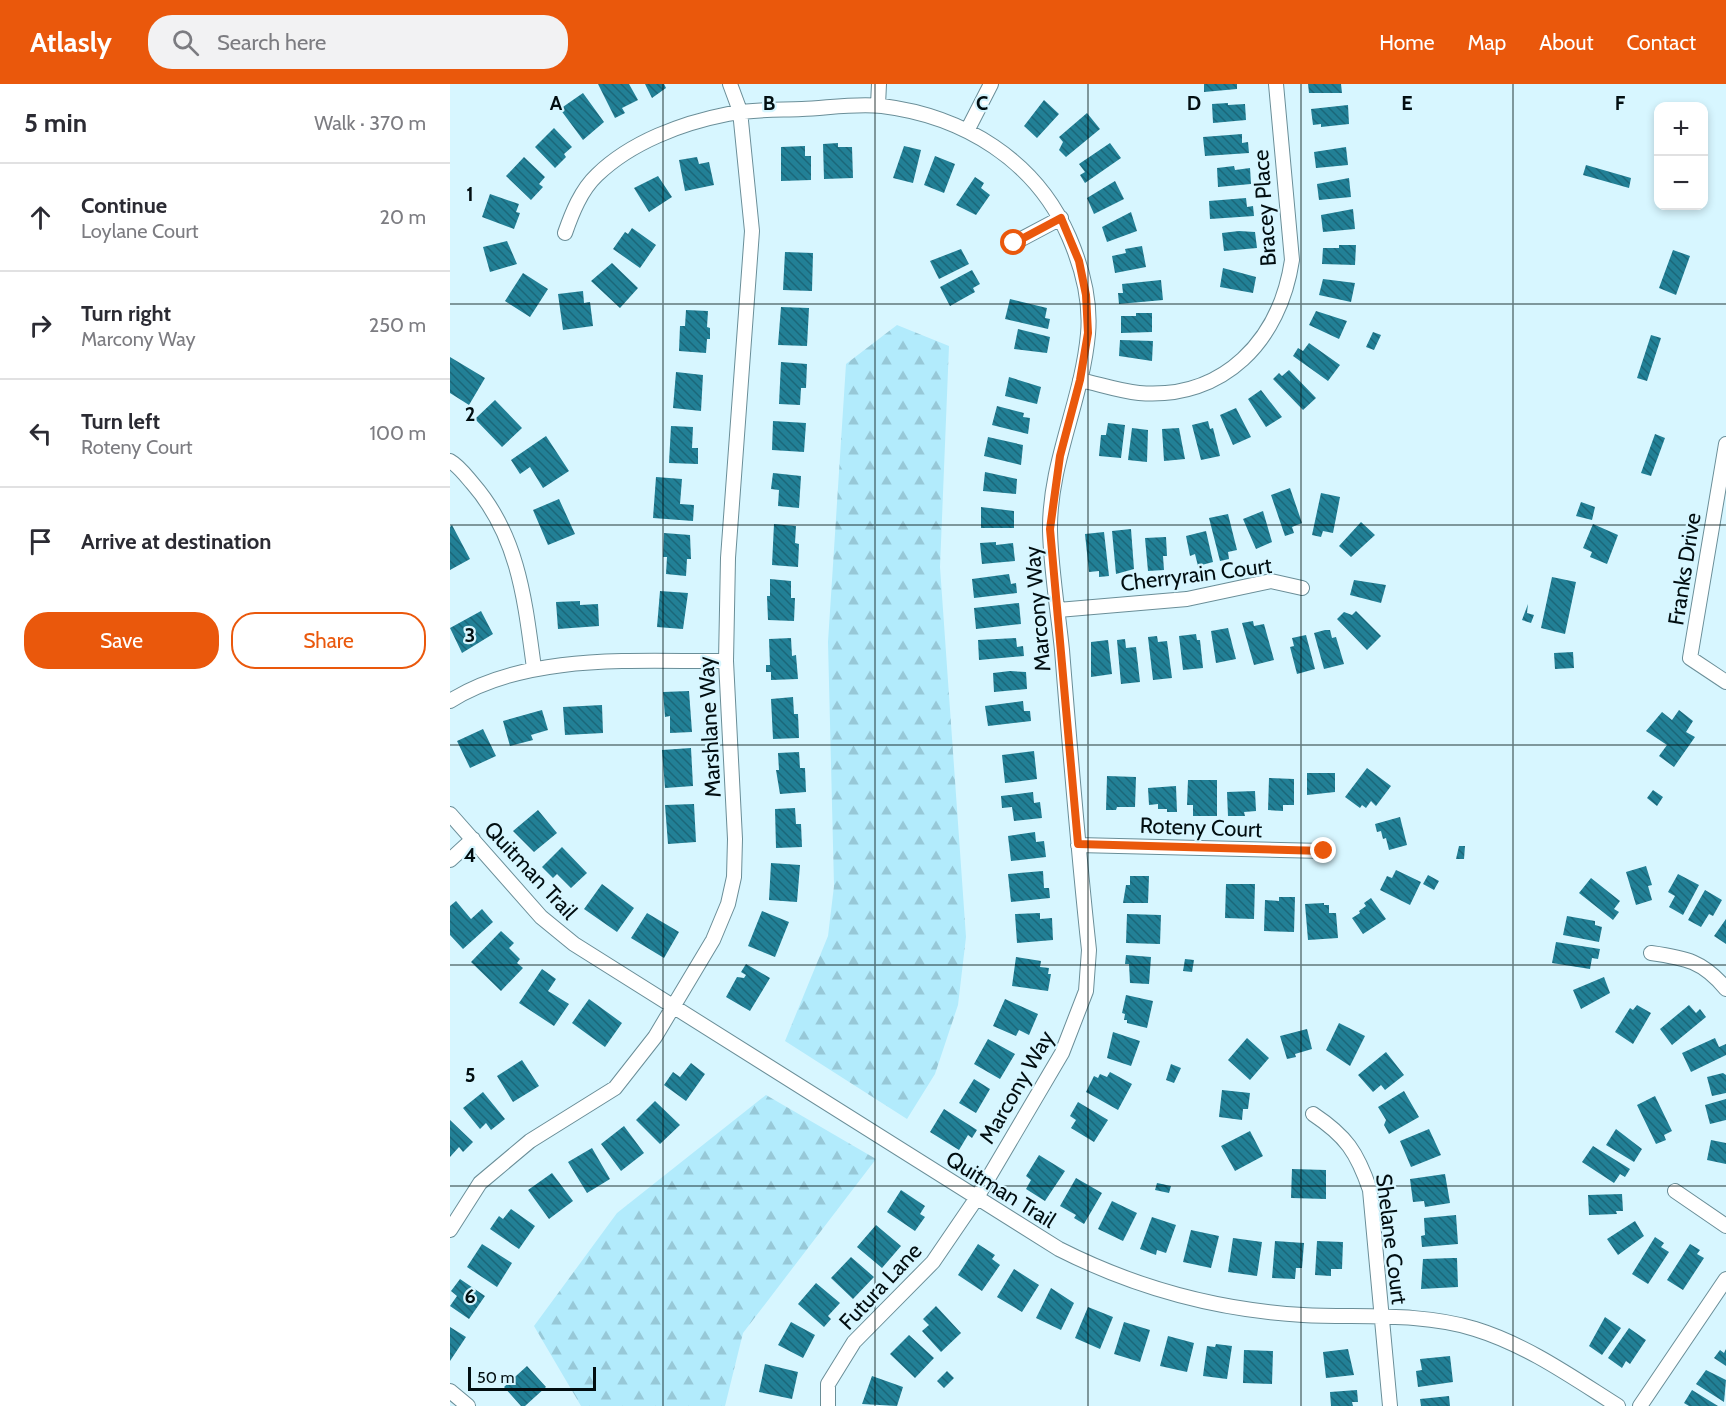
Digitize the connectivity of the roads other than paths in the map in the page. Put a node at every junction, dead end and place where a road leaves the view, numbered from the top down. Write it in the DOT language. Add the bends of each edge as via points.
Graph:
graph roads {
  1 [pos="730,84"];
  2 [pos="879,84"];
  3 [pos="991,84"];
  4 [pos="1276,84"];
  5 [pos="878,105"];
  6 [pos="740,111"];
  7 [pos="968,129"];
  8 [pos="1061,218"];
  9 [pos="565,233"];
  10 [pos="1014,243"];
  11 [pos="1080,380"];
  12 [pos="1726,444"];
  13 [pos="450,461"];
  14 [pos="1302,588"];
  15 [pos="1058,610"];
  16 [pos="726,661"];
  17 [pos="534,669"];
  18 [pos="1726,682"];
  19 [pos="450,701"];
  20 [pos="450,814"];
  21 [pos="473,839"];
  22 [pos="1078,844"];
  23 [pos="1324,851"];
  24 [pos="450,860"];
  25 [pos="1651,953"];
  26 [pos="1726,989"];
  27 [pos="673,1007"];
  28 [pos="1313,1114"];
  29 [pos="1675,1191"];
  30 [pos="976,1199"];
  31 [pos="1726,1226"];
  32 [pos="450,1230"];
  33 [pos="1726,1279"];
  34 [pos="1381,1318"];
  35 [pos="450,1391"];
  36 [pos="468,1406"];
  37 [pos="828,1406"];
  38 [pos="1390,1406"];
  39 [pos="1618,1406"];
  40 [pos="1641,1406"];
  1 -- 6 [label="street, Marshlane Way"];
  2 -- 5 [label="street"];
  3 -- 7 [label="street"];
  4 -- 11 [label="street, Bracey Place" via="1292,260 1281,305 1258,344 1223,375 1181,391 1137,393"];
  5 -- 6 [label="street, Marcony Way"];
  5 -- 7 [label="street, Marcony Way"];
  6 -- 9 [label="street, Marcony Way" via="700,119 630,151 596,175 580,197"];
  6 -- 16 [label="street, Marshlane Way" via="752,231 728,558"];
  7 -- 8 [label="street, Marcony Way" via="1018,164"];
  8 -- 10 [label="street"];
  8 -- 11 [label="street, Marcony Way" via="1079,261 1086,295 1088,333"];
  11 -- 15 [label="street, Marcony Way" via="1053,496 1050,529"];
  12 -- 18 [label="street, Franks Drive" via="1690,658"];
  13 -- 17 [label="street" via="484,497 514,554 523,586"];
  14 -- 15 [label="street, Cherryrain Court" via="1271,581 1187,599"];
  15 -- 22 [label="street, Marcony Way"];
  16 -- 17 [label="street"];
  16 -- 27 [label="street, Marshlane Way" via="734,877 714,940"];
  17 -- 19 [label="street" via="501,677"];
  20 -- 21 [label="street, Quitman Trail"];
  21 -- 24 [label="street"];
  21 -- 27 [label="street, Quitman Trail" via="541,917 574,944"];
  22 -- 23 [label="street, Roteny Court"];
  22 -- 30 [label="street, Marcony Way" via="1089,950 1086,991 1062,1053"];
  25 -- 26 [label="street" via="1686,958 1714,975"];
  27 -- 30 [label="street, Quitman Trail"];
  27 -- 32 [label="street, Marshlane Way" via="615,1088 530,1141 480,1184"];
  28 -- 34 [label="street, Shelane Court" via="1349,1144 1370,1190"];
  29 -- 31 [label="street"];
  30 -- 34 [label="street, Quitman Trail" via="1068,1254 1160,1292 1229,1307"];
  30 -- 37 [label="street, Futura Lane" via="933,1262 854,1342 828,1384"];
  33 -- 40 [label="street"];
  34 -- 38 [label="street"];
  34 -- 39 [label="street, Quitman Trail" via="1438,1320 1508,1341"];
  35 -- 36 [label="street"];
}
